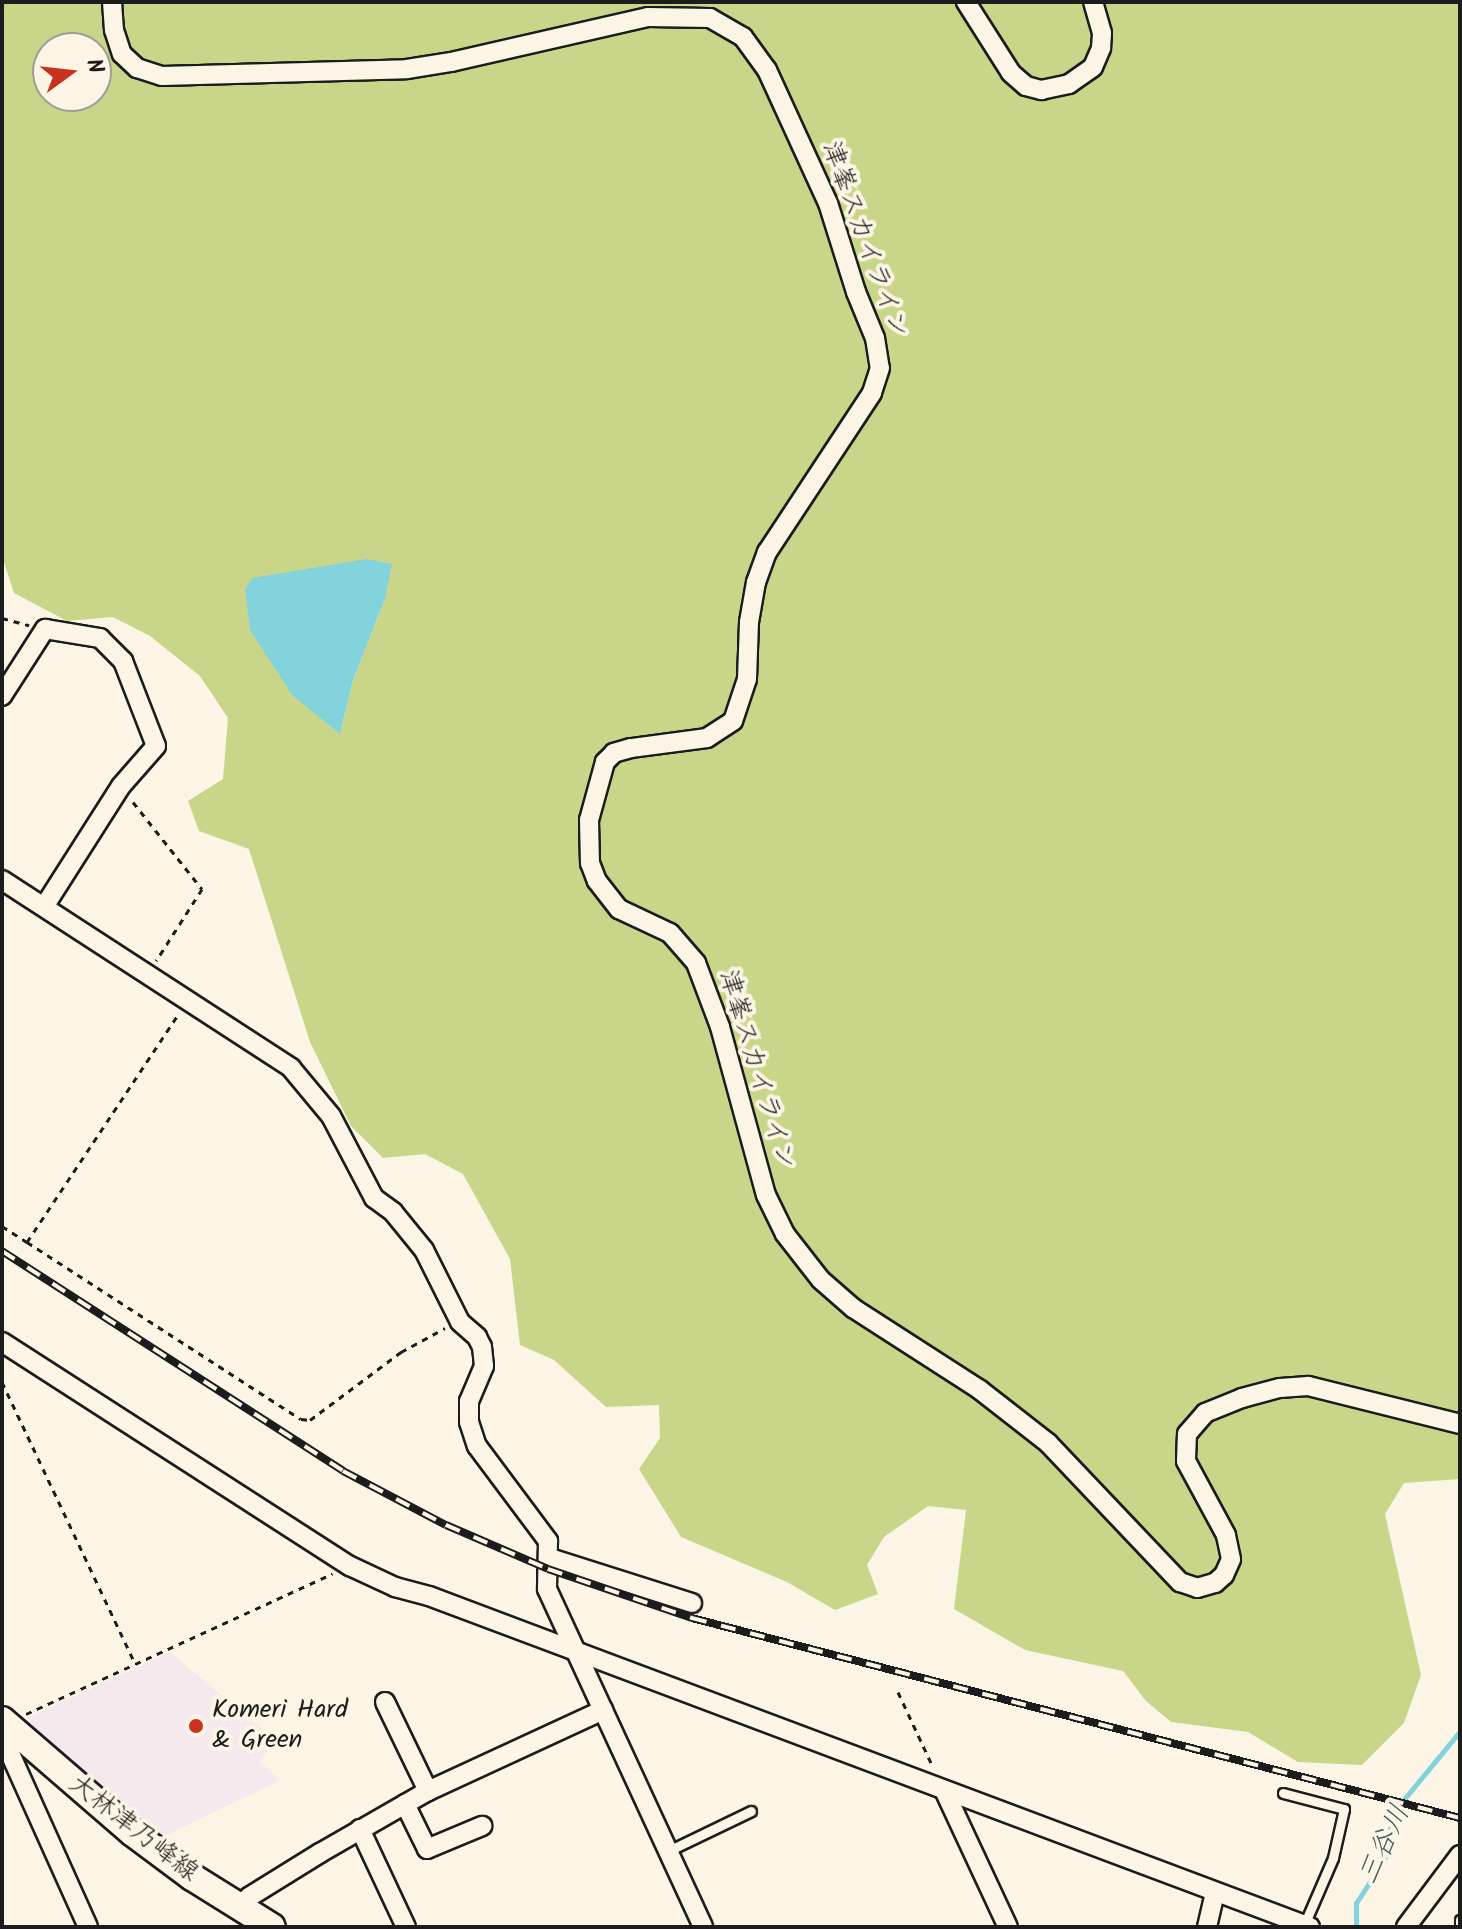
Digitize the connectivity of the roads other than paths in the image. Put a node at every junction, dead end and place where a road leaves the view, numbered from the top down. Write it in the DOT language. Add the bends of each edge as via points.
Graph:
graph roads {
  1 [pos="112,2"];
  2 [pos="966,2"];
  3 [pos="1093,2"];
  4 [pos="2,696"];
  5 [pos="2,880"];
  6 [pos="44,907"];
  7 [pos="2,1342"];
  8 [pos="1460,1424"];
  9 [pos="550,1558"];
  10 [pos="692,1603"];
  11 [pos="576,1652"];
  12 [pos="385,1702"];
  13 [pos="603,1710"];
  14 [pos="4,1722"];
  15 [pos="944,1790"];
  16 [pos="428,1791"];
  17 [pos="1283,1793"];
  18 [pos="405,1804"];
  19 [pos="751,1811"];
  20 [pos="482,1826"];
  21 [pos="360,1829"];
  22 [pos="668,1851"];
  23 [pos="1460,1855"];
  24 [pos="1215,1892"];
  25 [pos="240,1908"];
  26 [pos="1460,1920"];
  27 [pos="1307,1926"];
  28 [pos="88,1927"];
  29 [pos="272,1927"];
  30 [pos="406,1927"];
  31 [pos="703,1927"];
  32 [pos="1008,1927"];
  33 [pos="1207,1927"];
  34 [pos="1406,1927"];
  35 [pos="1460,1927"];
  1 -- 8 [label="street, 津峯スカイライン" via="122,54 137,68 162,76 407,69 648,17 710,18 743,37 767,70 828,203 875,338 880,368 872,393 767,552 749,622 747,679 733,721 707,738 631,748 605,762 588,831 597,881 619,909 670,933 696,963 720,1027 766,1195 785,1234 821,1280 853,1308 980,1390 1048,1443 1186,1586 1215,1583 1231,1559 1226,1535 1186,1461 1187,1434 1205,1413 1268,1391 1308,1386"];
  2 -- 3 [label="street" via="1011,73 1041,90 1069,84 1093,67 1102,33"];
  4 -- 6 [label="street" via="45,629 100,638 123,661 156,746 121,786"];
  5 -- 6 [label="street"];
  6 -- 9 [label="street" via="291,1068 331,1116 374,1198 424,1250 460,1322 482,1347 484,1366 469,1401 469,1422 477,1446 500,1481 548,1541"];
  7 -- 11 [label="street" via="350,1566"];
  9 -- 10 [label="street"];
  9 -- 11 [label="street" via="547,1589"];
  11 -- 13 [label="street"];
  11 -- 15 [label="street"];
  12 -- 16 [label="street"];
  13 -- 16 [label="street"];
  13 -- 22 [label="street"];
  14 -- 25 [label="main road, 大林津乃峰線" via="133,1833"];
  14 -- 28 [label="street" via="4,1740"];
  15 -- 24 [label="street"];
  15 -- 32 [label="street"];
  16 -- 18 [label="street"];
  17 -- 27 [label="lane" via="1344,1809 1333,1858"];
  18 -- 20 [label="street" via="427,1849"];
  18 -- 21 [label="street"];
  19 -- 22 [label="lane"];
  21 -- 25 [label="street" via="249,1897"];
  21 -- 30 [label="street"];
  22 -- 31 [label="street"];
  23 -- 34 [label="street"];
  24 -- 27 [label="street"];
  24 -- 33 [label="street"];
  25 -- 29 [label="main road, 大林津乃峰線"];
  26 -- 35 [label="lane"];
}
